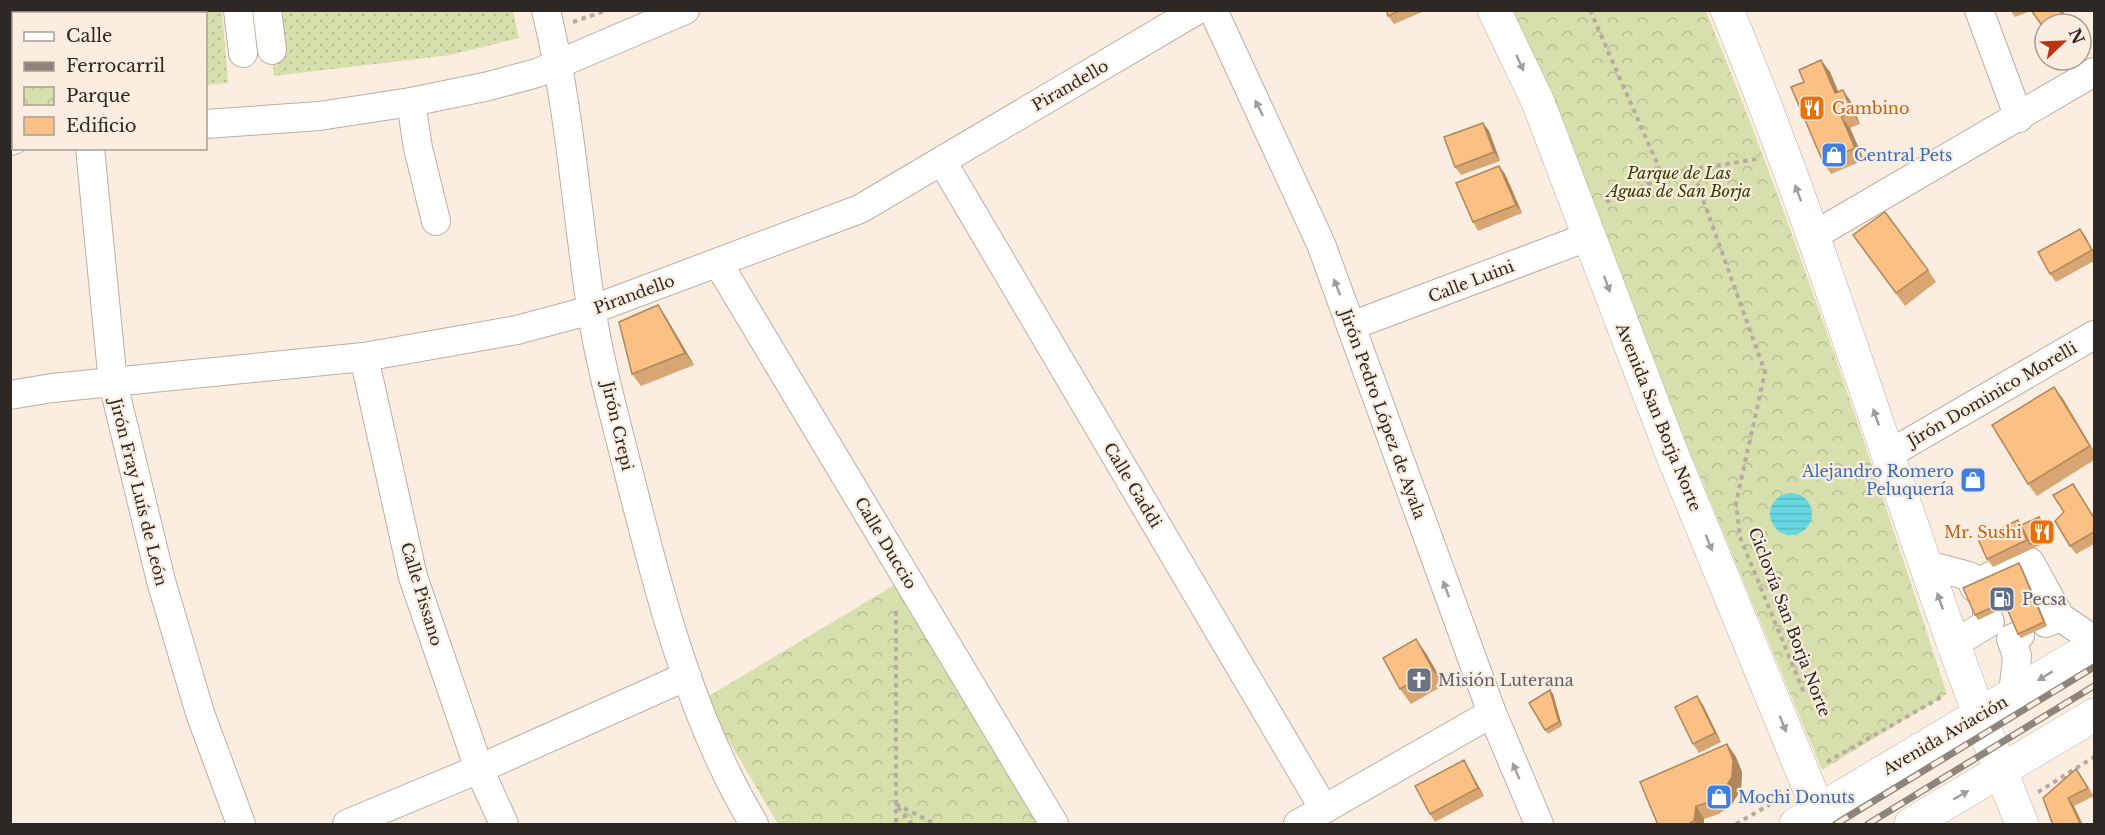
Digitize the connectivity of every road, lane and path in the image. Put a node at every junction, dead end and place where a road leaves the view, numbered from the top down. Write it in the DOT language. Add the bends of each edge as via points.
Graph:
graph roads {
  1 [pos="238,10"];
  2 [pos="267,10"];
  3 [pos="607,10"];
  4 [pos="685,10"];
  5 [pos="1197,10"];
  6 [pos="1213,10"];
  7 [pos="1494,10"];
  8 [pos="1590,10"];
  9 [pos="1727,10"];
  10 [pos="1979,10"];
  11 [pos="548,20"];
  12 [pos="272,50"];
  13 [pos="243,53"];
  14 [pos="559,64"];
  15 [pos="2094,72"];
  16 [pos="411,102"];
  17 [pos="2019,118"];
  18 [pos="207,124"];
  19 [pos="90,150"];
  20 [pos="1784,155"];
  21 [pos="942,161"];
  22 [pos="1677,172"];
  23 [pos="436,220"];
  24 [pos="1585,225"];
  25 [pos="1813,236"];
  26 [pos="718,263"];
  27 [pos="591,310"];
  28 [pos="1352,326"];
  29 [pos="2094,335"];
  30 [pos="364,357"];
  31 [pos="113,383"];
  32 [pos="10,395"];
  33 [pos="1889,454"];
  34 [pos="1927,565"];
  35 [pos="896,606"];
  36 [pos="2094,640"];
  37 [pos="1954,644"];
  38 [pos="2094,646"];
  39 [pos="687,676"];
  40 [pos="1968,682"];
  41 [pos="2013,695"];
  42 [pos="1805,696"];
  43 [pos="1492,713"];
  44 [pos="1979,716"];
  45 [pos="2094,716"];
  46 [pos="1826,749"];
  47 [pos="2094,757"];
  48 [pos="1817,767"];
  49 [pos="479,769"];
  50 [pos="2001,772"];
  51 [pos="896,804"];
  52 [pos="1324,809"];
  53 [pos="1819,814"];
  54 [pos="2018,815"];
  55 [pos="241,825"];
  56 [pos="346,825"];
  57 [pos="504,825"];
  58 [pos="754,825"];
  59 [pos="896,825"];
  60 [pos="912,825"];
  61 [pos="935,825"];
  62 [pos="1054,825"];
  63 [pos="1298,825"];
  64 [pos="1539,825"];
  65 [pos="1736,825"];
  66 [pos="1911,825"];
  1 -- 13 [label="street"];
  2 -- 12 [label="street"];
  3 -- 11 [label="path"];
  4 -- 14 [label="street"];
  5 -- 21 [label="street, Pirandello"];
  28 -- 6 [label="street, Jirón Pedro López de Ayala, one-way" via="1321,244"];
  7 -- 24 [label="main road, Avenida San Borja Norte, one-way" via="1538,102"];
  8 -- 22 [label="path, Ciclovía San Borja Norte" via="1660,170"];
  9 -- 20 [label="main road"];
  10 -- 17 [label="street"];
  11 -- 14 [label="street, Jirón Crepi"];
  14 -- 16 [label="street" via="489,86"];
  14 -- 27 [label="street, Jirón Crepi"];
  15 -- 17 [label="street"];
  16 -- 18 [label="street" via="319,116"];
  16 -- 23 [label="street"];
  17 -- 25 [label="street"];
  19 -- 31 [label="street, Jirón Fray Luís de León"];
  20 -- 22 [label="path"];
  25 -- 20 [label="main road, one-way"];
  21 -- 26 [label="street, Pirandello" via="860,209"];
  21 -- 52 [label="street, Calle Gaddi"];
  22 -- 24 [label="path"];
  22 -- 42 [label="path, Ciclovía San Borja Norte" via="1696,180 1765,372 1736,503 1740,537"];
  24 -- 28 [label="street, Calle Luini"];
  24 -- 48 [label="main road, Avenida San Borja Norte, one-way" via="1672,454"];
  33 -- 25 [label="main road, one-way"];
  26 -- 27 [label="street, Pirandello"];
  26 -- 62 [label="street, Calle Duccio"];
  27 -- 30 [label="street, Pirandello" via="517,330"];
  27 -- 39 [label="street, Jirón Crepi" via="651,562"];
  43 -- 28 [label="street, Jirón Pedro López de Ayala, one-way"];
  29 -- 33 [label="street, Jirón Dominico Morelli"];
  30 -- 31 [label="street, Pirandello"];
  30 -- 49 [label="street, Calle Pissano" via="413,576"];
  31 -- 32 [label="street, Pirandello"];
  31 -- 55 [label="street, Jirón Fray Luís de León" via="161,581 200,713"];
  33 -- 34 [label="main road"];
  34 -- 36 [label="street" via="1969,576 1974,586 2026,560 2033,564 2053,620"];
  37 -- 34 [label="main road, one-way"];
  35 -- 51 [label="path"];
  37 -- 40 [label="main road"];
  37 -- 41 [label="street" via="2002,628 2017,656"];
  38 -- 41 [label="main road, Avenida Aviación, one-way"];
  39 -- 49 [label="street"];
  39 -- 58 [label="street, Jirón Crepi" via="728,780"];
  40 -- 44 [label="main road"];
  40 -- 48 [label="path"];
  41 -- 44 [label="main road, Avenida Aviación"];
  43 -- 52 [label="street"];
  64 -- 43 [label="street, Jirón Pedro López de Ayala, one-way"];
  44 -- 50 [label="main road"];
  44 -- 53 [label="main road, Avenida Aviación"];
  45 -- 50 [label="main road"];
  46 -- 48 [label="path"];
  47 -- 54 [label="path"];
  48 -- 53 [label="main road, Avenida San Borja Norte"];
  48 -- 53 [label="path" via="1829,770"];
  48 -- 65 [label="path" via="1784,785 1769,805"];
  49 -- 56 [label="street"];
  49 -- 57 [label="street, Calle Pissano"];
  50 -- 54 [label="main road"];
  66 -- 50 [label="main road, one-way"];
  51 -- 59 [label="path"];
  51 -- 60 [label="path"];
  51 -- 61 [label="path"];
  52 -- 63 [label="street"];
}
